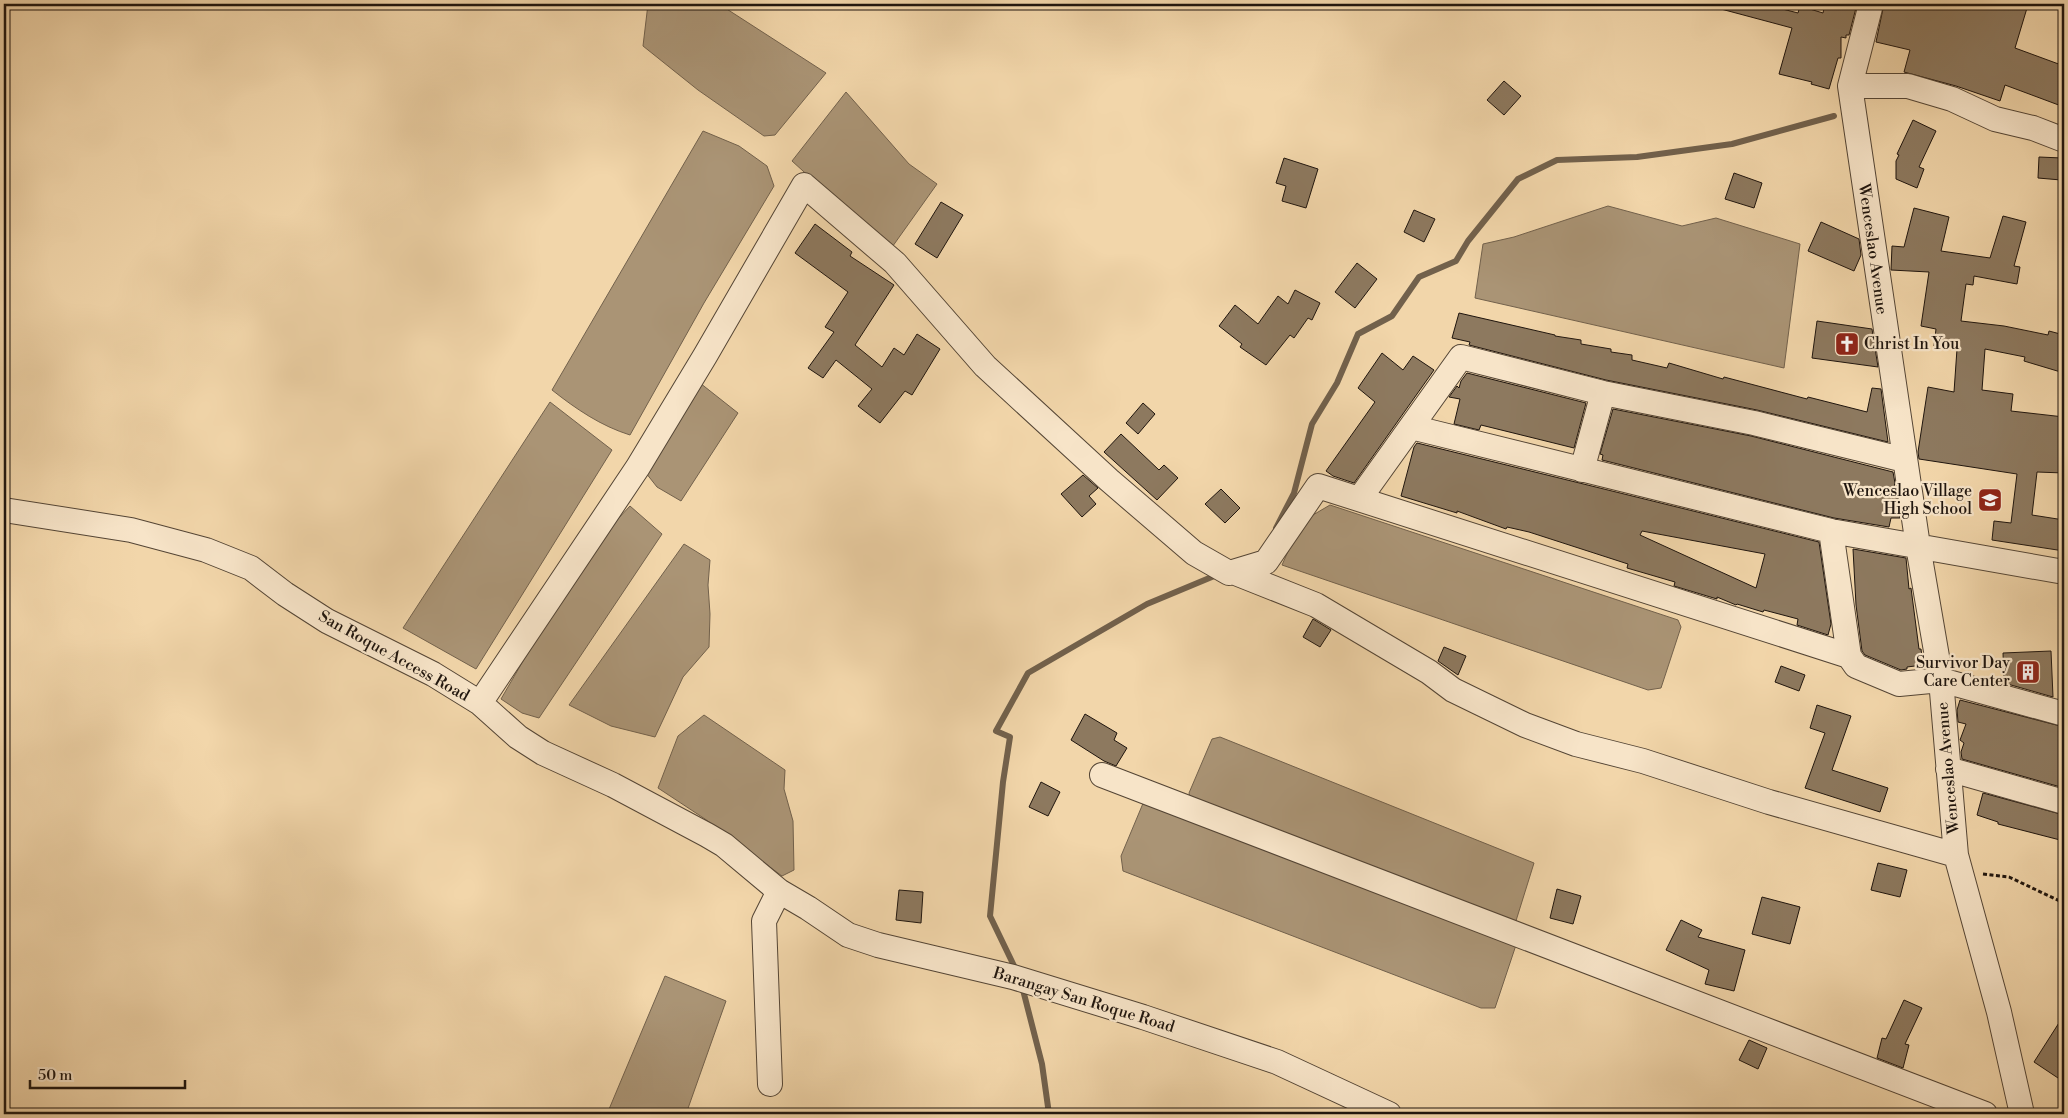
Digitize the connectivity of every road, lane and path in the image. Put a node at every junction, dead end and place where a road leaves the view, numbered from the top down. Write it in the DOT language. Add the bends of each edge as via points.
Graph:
graph roads {
  1 [pos="1870,4"];
  2 [pos="1850,86"];
  3 [pos="2064,140"];
  4 [pos="1603,393"];
  5 [pos="1411,427"];
  6 [pos="1905,460"];
  7 [pos="1582,470"];
  8 [pos="1360,498"];
  9 [pos="4,510"];
  10 [pos="1831,531"];
  11 [pos="1918,546"];
  12 [pos="1233,572"];
  13 [pos="2064,572"];
  14 [pos="1849,656"];
  15 [pos="1940,680"];
  16 [pos="480,703"];
  17 [pos="2064,714"];
  18 [pos="1948,769"];
  19 [pos="1102,775"];
  20 [pos="2064,802"];
  21 [pos="1958,864"];
  22 [pos="779,892"];
  23 [pos="2064,903"];
  24 [pos="770,1084"];
  25 [pos="1389,1114"];
  26 [pos="1985,1114"];
  27 [pos="2022,1114"];
  1 -- 2 [label="street, Wenceslao Avenue"];
  2 -- 3 [label="street" via="1908,86 1952,99 1995,119"];
  2 -- 6 [label="street, Wenceslao Avenue"];
  4 -- 5 [label="street" via="1461,357"];
  4 -- 6 [label="street" via="1754,423"];
  4 -- 7 [label="street"];
  5 -- 7 [label="street"];
  5 -- 8 [label="street"];
  6 -- 11 [label="street, Wenceslao Avenue"];
  7 -- 10 [label="street"];
  8 -- 12 [label="street" via="1318,486 1266,562"];
  8 -- 14 [label="street"];
  9 -- 16 [label="street, San Roque Access Road" via="132,530 206,550 251,568 328,621 433,674"];
  10 -- 11 [label="street"];
  10 -- 14 [label="street"];
  11 -- 13 [label="street"];
  11 -- 15 [label="street, Wenceslao Avenue"];
  12 -- 16 [label="street" via="1229,573 1194,553 1109,480 985,366 895,262 804,184 638,467"];
  12 -- 21 [label="street" via="1316,605 1429,672 1453,690 1525,725 1576,744 1644,761"];
  14 -- 15 [label="street" via="1856,666 1899,684"];
  15 -- 17 [label="street"];
  15 -- 18 [label="street, Wenceslao Avenue"];
  16 -- 22 [label="street, San Roque Access Road" via="518,737 543,753 707,835"];
  18 -- 20 [label="street"];
  18 -- 21 [label="street, Wenceslao Avenue"];
  19 -- 26 [label="street"];
  21 -- 23 [label="path" via="2009,877"];
  21 -- 27 [label="street, Wenceslao Avenue"];
  22 -- 24 [label="street" via="764,921"];
  22 -- 25 [label="street, Barangay San Roque Road" via="848,935 1013,977 1143,1017 1277,1062"];
}
